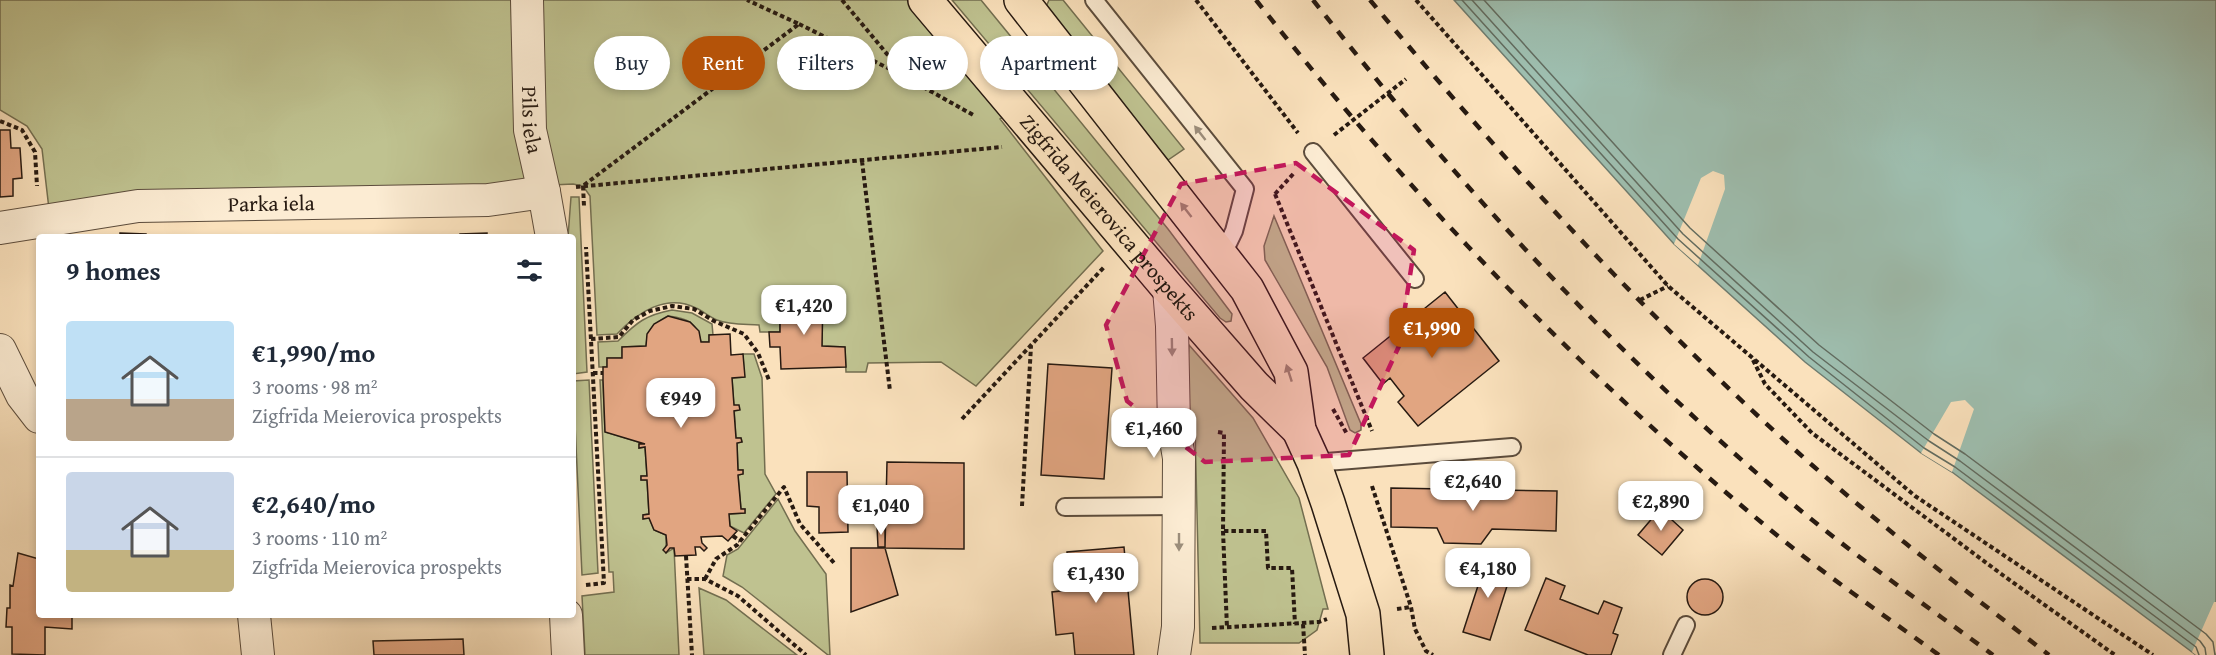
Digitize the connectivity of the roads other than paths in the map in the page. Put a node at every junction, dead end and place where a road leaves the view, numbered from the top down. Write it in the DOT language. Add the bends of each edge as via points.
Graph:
graph roads {
  1 [pos="527,0"];
  2 [pos="925,0"];
  3 [pos="1021,0"];
  4 [pos="1094,0"];
  5 [pos="1313,152"];
  6 [pos="544,192"];
  7 [pos="0,228"];
  8 [pos="551,234"];
  9 [pos="1222,256"];
  10 [pos="1415,279"];
  11 [pos="1168,289"];
  12 [pos="0,350"];
  13 [pos="36,413"];
  14 [pos="1299,430"];
  15 [pos="1512,447"];
  16 [pos="1314,463"];
  17 [pos="1178,506"];
  18 [pos="1065,507"];
  19 [pos="254,618"];
  20 [pos="566,618"];
  21 [pos="1686,626"];
  22 [pos="1176,641"];
  23 [pos="258,655"];
  24 [pos="568,655"];
  25 [pos="1367,655"];
  26 [pos="1672,655"];
  1 -- 6 [label="street, Pils iela" via="530,130"];
  2 -- 11 [label="main road, Zigfrīda Meierovica prospekts"];
  9 -- 3 [label="main road, Zigfrīda Meierovica prospekts, one-way"];
  9 -- 4 [label="lane, one-way" via="1234,231 1245,189"];
  5 -- 10 [label="lane"];
  6 -- 7 [label="street, Parka iela" via="489,200 138,206"];
  6 -- 8 [label="street, Pils iela"];
  14 -- 9 [label="main road, Zigfrīda Meierovica prospekts, one-way" via="1291,372 1247,289"];
  11 -- 14 [label="main road, Zigfrīda Meierovica prospekts" via="1254,386"];
  11 -- 17 [label="street, one-way" via="1173,428 1179,458"];
  12 -- 13 [label="street" via="22,395"];
  14 -- 16 [label="main road, Zigfrīda Meierovica prospekts"];
  15 -- 16 [label="lane"];
  16 -- 25 [label="main road, Zigfrīda Meierovica prospekts" via="1363,614"];
  17 -- 18 [label="lane"];
  17 -- 22 [label="street, one-way"];
  19 -- 23 [label="street"];
  20 -- 24 [label="street"];
  21 -- 26 [label="lane"];
}
